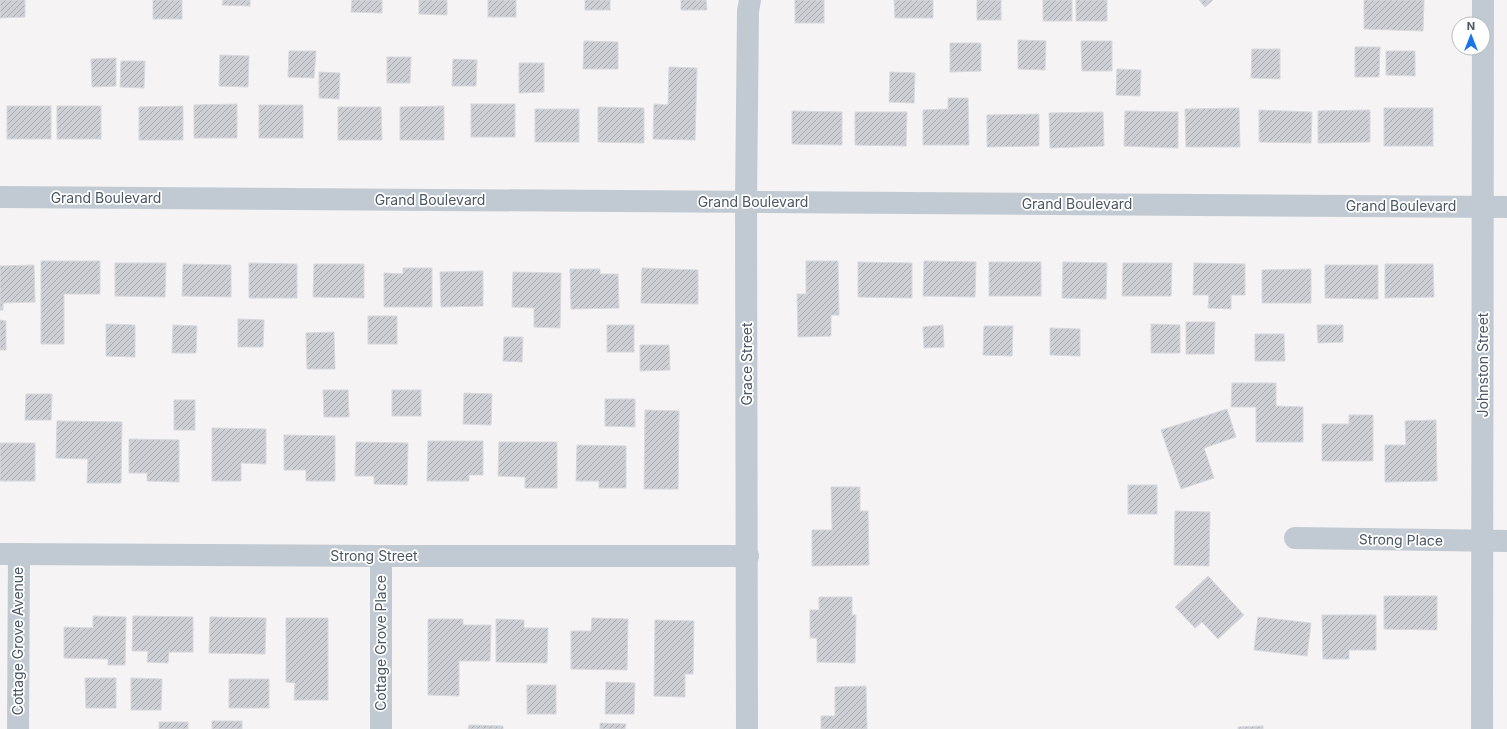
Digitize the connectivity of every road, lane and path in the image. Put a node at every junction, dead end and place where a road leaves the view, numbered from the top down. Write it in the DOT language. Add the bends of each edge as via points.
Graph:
graph roads {
  1 [pos="750,0"];
  2 [pos="1484,0"];
  3 [pos="0,197"];
  4 [pos="746,202"];
  5 [pos="1483,207"];
  6 [pos="1507,207"];
  7 [pos="1295,538"];
  8 [pos="1482,541"];
  9 [pos="1507,541"];
  10 [pos="9,554"];
  11 [pos="382,556"];
  12 [pos="748,556"];
  13 [pos="18,729"];
  14 [pos="381,729"];
  15 [pos="747,729"];
  16 [pos="1482,729"];
  1 -- 4 [label="street, Grace Street"];
  2 -- 5 [label="street, Johnston Street"];
  3 -- 4 [label="street, Grand Boulevard"];
  4 -- 5 [label="street, Grand Boulevard"];
  4 -- 12 [label="street, Grace Street"];
  5 -- 6 [label="street, Grand Boulevard"];
  5 -- 8 [label="street, Johnston Street"];
  7 -- 8 [label="street, Strong Place"];
  8 -- 9 [label="street, Strong Place"];
  8 -- 16 [label="street, Johnston Street"];
  10 -- 11 [label="street, Strong Street"];
  10 -- 13 [label="street, Cottage Grove Avenue"];
  11 -- 12 [label="street, Strong Street"];
  11 -- 14 [label="street, Cottage Grove Place"];
  12 -- 15 [label="street, Grace Street"];
}
